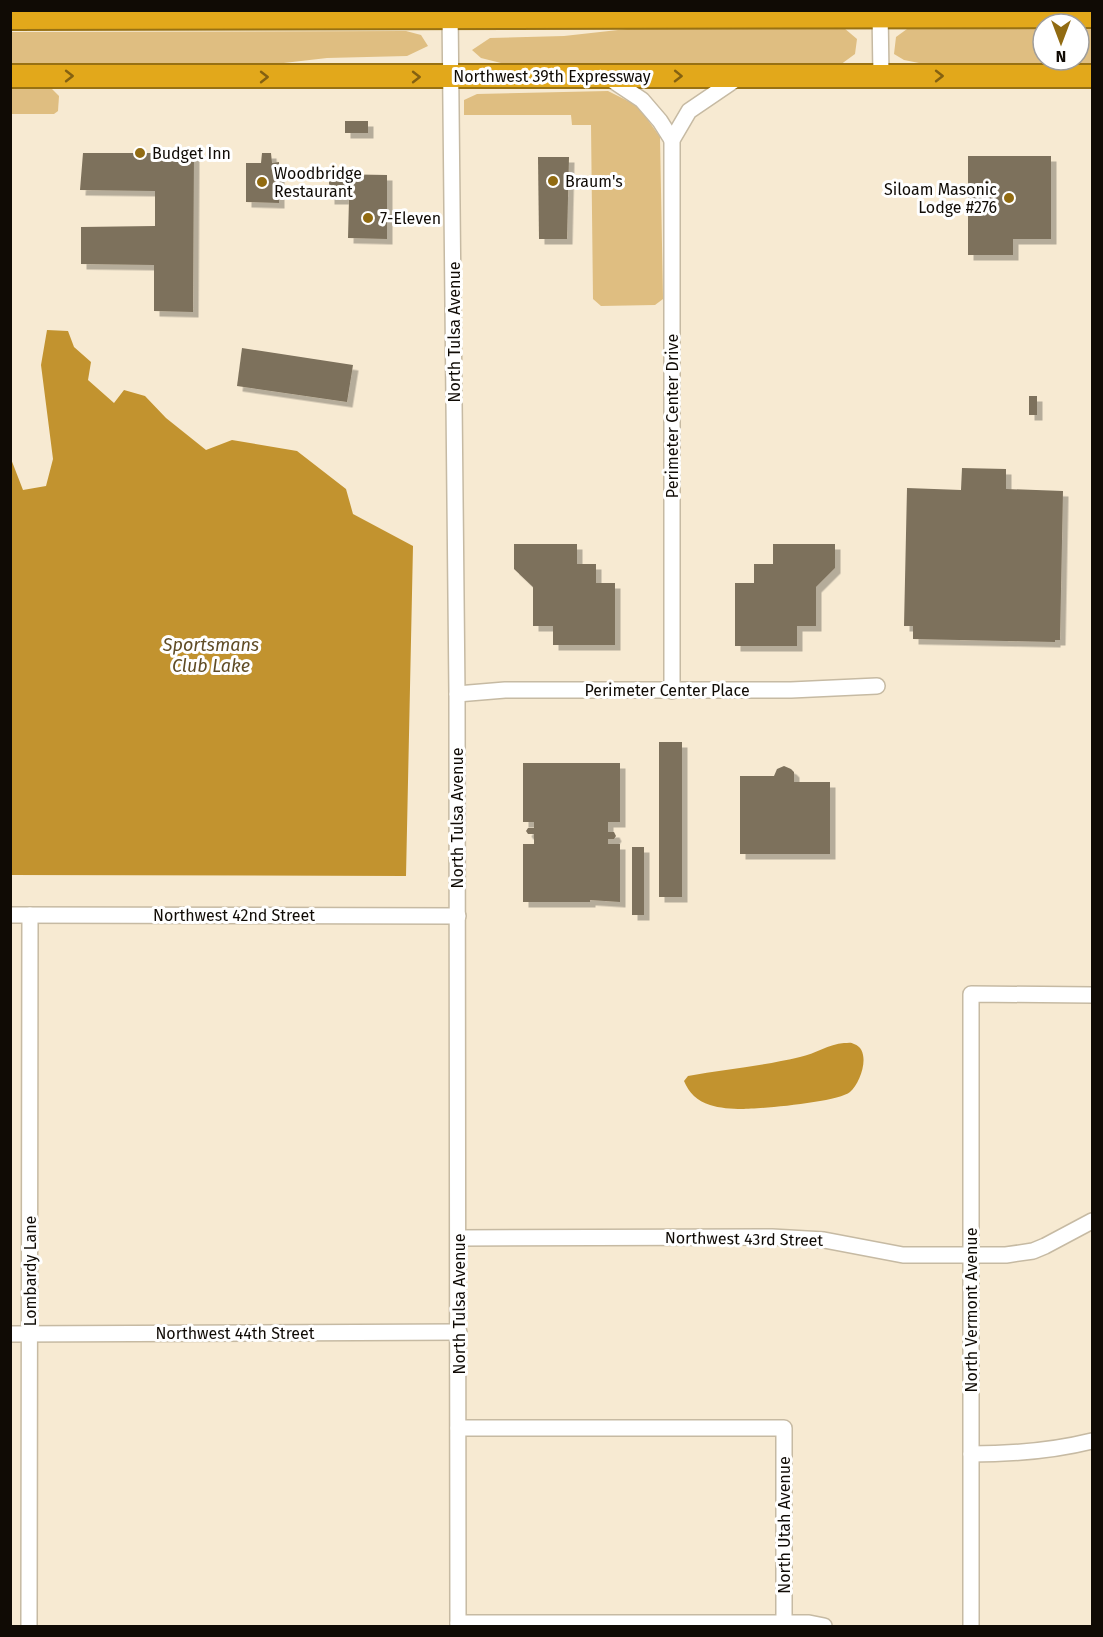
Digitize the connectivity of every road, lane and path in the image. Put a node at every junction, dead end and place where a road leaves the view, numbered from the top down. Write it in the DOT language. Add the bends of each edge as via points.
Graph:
graph roads {
  1 [pos="880,13"];
  2 [pos="450,14"];
  3 [pos="1092,16"];
  4 [pos="10,18"];
  5 [pos="605,75"];
  6 [pos="10,76"];
  7 [pos="739,76"];
  8 [pos="881,76"];
  9 [pos="1092,76"];
  10 [pos="452,77"];
  11 [pos="672,140"];
  12 [pos="877,686"];
  13 [pos="672,691"];
  14 [pos="457,694"];
  15 [pos="10,915"];
  16 [pos="30,915"];
  17 [pos="458,916"];
  18 [pos="1092,995"];
  19 [pos="1092,1221"];
  20 [pos="459,1238"];
  21 [pos="971,1255"];
  22 [pos="459,1332"];
  23 [pos="10,1334"];
  24 [pos="30,1334"];
  25 [pos="458,1428"];
  26 [pos="1092,1441"];
  27 [pos="971,1454"];
  28 [pos="784,1623"];
  29 [pos="458,1625"];
  30 [pos="29,1626"];
  31 [pos="824,1626"];
  32 [pos="971,1626"];
  1 -- 2 [label="highway"];
  1 -- 3 [label="highway"];
  1 -- 8 [label="street"];
  2 -- 4 [label="highway"];
  2 -- 10 [label="street, North Tulsa Avenue"];
  5 -- 7 [label="highway, Northwest 39th Expressway, one-way"];
  5 -- 10 [label="highway, Northwest 39th Expressway"];
  5 -- 11 [label="street" via="642,100"];
  6 -- 10 [label="highway, Northwest 39th Expressway, one-way"];
  7 -- 8 [label="highway, Northwest 39th Expressway"];
  7 -- 11 [label="street, Perimeter Center Drive" via="688,111"];
  8 -- 9 [label="highway, Northwest 39th Expressway, one-way"];
  10 -- 14 [label="street, North Tulsa Avenue"];
  11 -- 13 [label="street, Perimeter Center Drive"];
  12 -- 13 [label="street, Perimeter Center Place"];
  13 -- 14 [label="street, Perimeter Center Place" via="505,690"];
  14 -- 17 [label="street, North Tulsa Avenue"];
  15 -- 16 [label="street, Northwest 42nd Street"];
  16 -- 17 [label="street, Northwest 42nd Street"];
  16 -- 24 [label="street, Lombardy Lane"];
  17 -- 20 [label="street, North Tulsa Avenue"];
  18 -- 21 [label="street, North Vermont Avenue" via="971,994"];
  19 -- 21 [label="street, Northwest 43rd Street" via="1033,1251"];
  20 -- 21 [label="street, Northwest 43rd Street" via="772,1237 824,1240 903,1255"];
  20 -- 22 [label="street, North Tulsa Avenue"];
  21 -- 27 [label="street, North Vermont Avenue"];
  22 -- 24 [label="street, Northwest 44th Street"];
  22 -- 25 [label="street, North Tulsa Avenue"];
  23 -- 24 [label="street, Northwest 44th Street"];
  24 -- 30 [label="street, Lombardy Lane"];
  25 -- 28 [label="street, North Utah Avenue" via="784,1428"];
  25 -- 29 [label="street, North Tulsa Avenue"];
  26 -- 27 [label="street" via="1042,1452"];
  27 -- 32 [label="street, North Vermont Avenue"];
  28 -- 29 [label="street"];
  28 -- 31 [label="street"];
}
